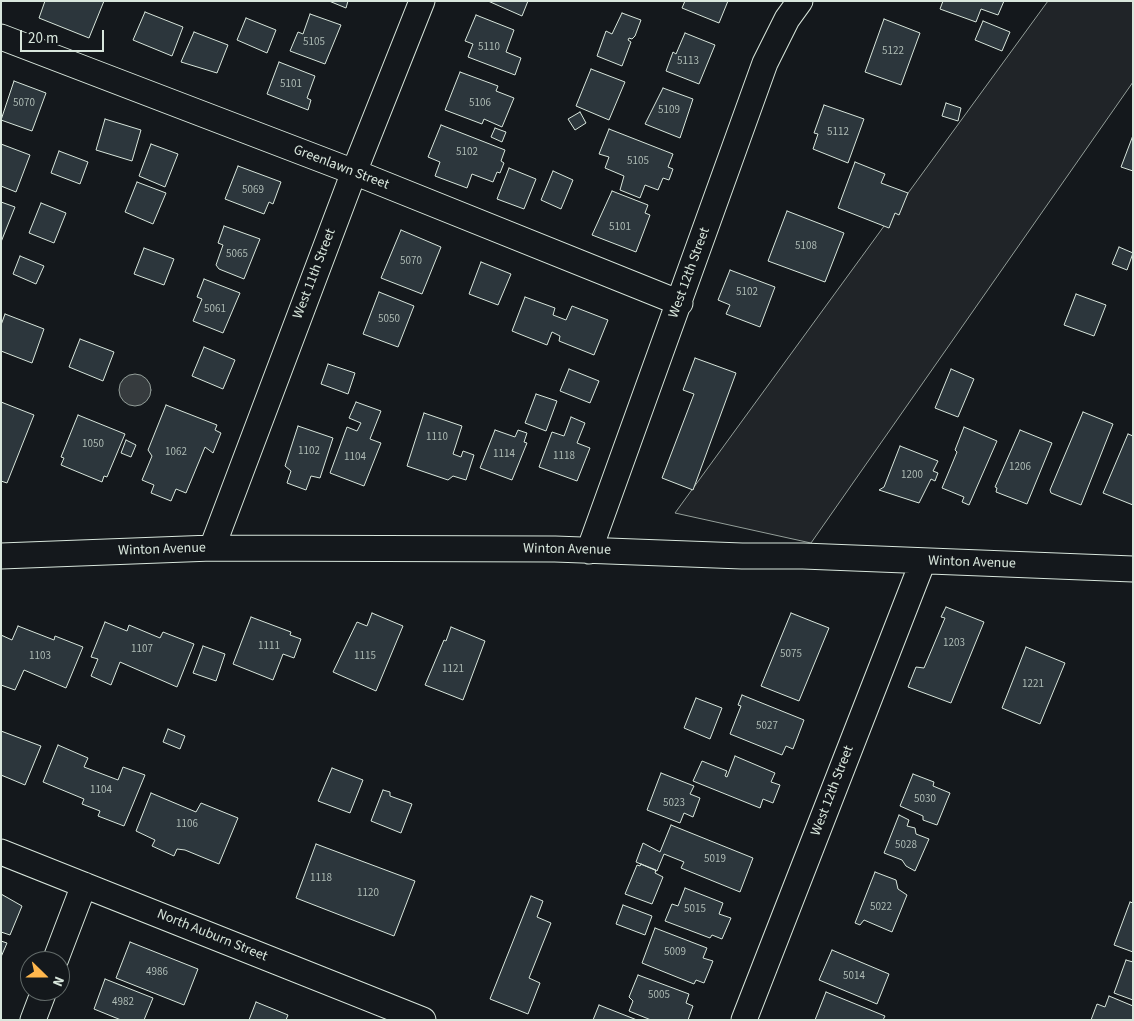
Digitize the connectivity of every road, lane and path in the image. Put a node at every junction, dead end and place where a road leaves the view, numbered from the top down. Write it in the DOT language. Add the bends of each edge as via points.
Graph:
graph roads {
  1 [pos="422,1"];
  2 [pos="800,1"];
  3 [pos="1,36"];
  4 [pos="354,172"];
  5 [pos="680,303"];
  6 [pos="212,548"];
  7 [pos="589,551"];
  8 [pos="1,556"];
  9 [pos="923,561"];
  10 [pos="1133,569"];
  11 [pos="1,852"];
  12 [pos="84,885"];
  13 [pos="59,951"];
  14 [pos="40,1001"];
  15 [pos="33,1020"];
  16 [pos="423,1020"];
  17 [pos="744,1020"];
  1 -- 4 [label="street, West 11th Street"];
  2 -- 5 [label="street, West 12th Street" via="765,63"];
  3 -- 4 [label="street, Greenlawn Street"];
  4 -- 5 [label="street, Greenlawn Street"];
  4 -- 6 [label="street, West 11th Street"];
  5 -- 7 [label="street, West 12th Street"];
  6 -- 7 [label="street, Winton Avenue"];
  6 -- 8 [label="street, Winton Avenue"];
  7 -- 9 [label="street, Winton Avenue"];
  9 -- 10 [label="street, Winton Avenue"];
  9 -- 17 [label="street, West 12th Street"];
  11 -- 12 [label="street, North Auburn Street"];
  12 -- 13 [label="street"];
  12 -- 16 [label="street, North Auburn Street"];
  14 -- 15 [label="street"];
}
